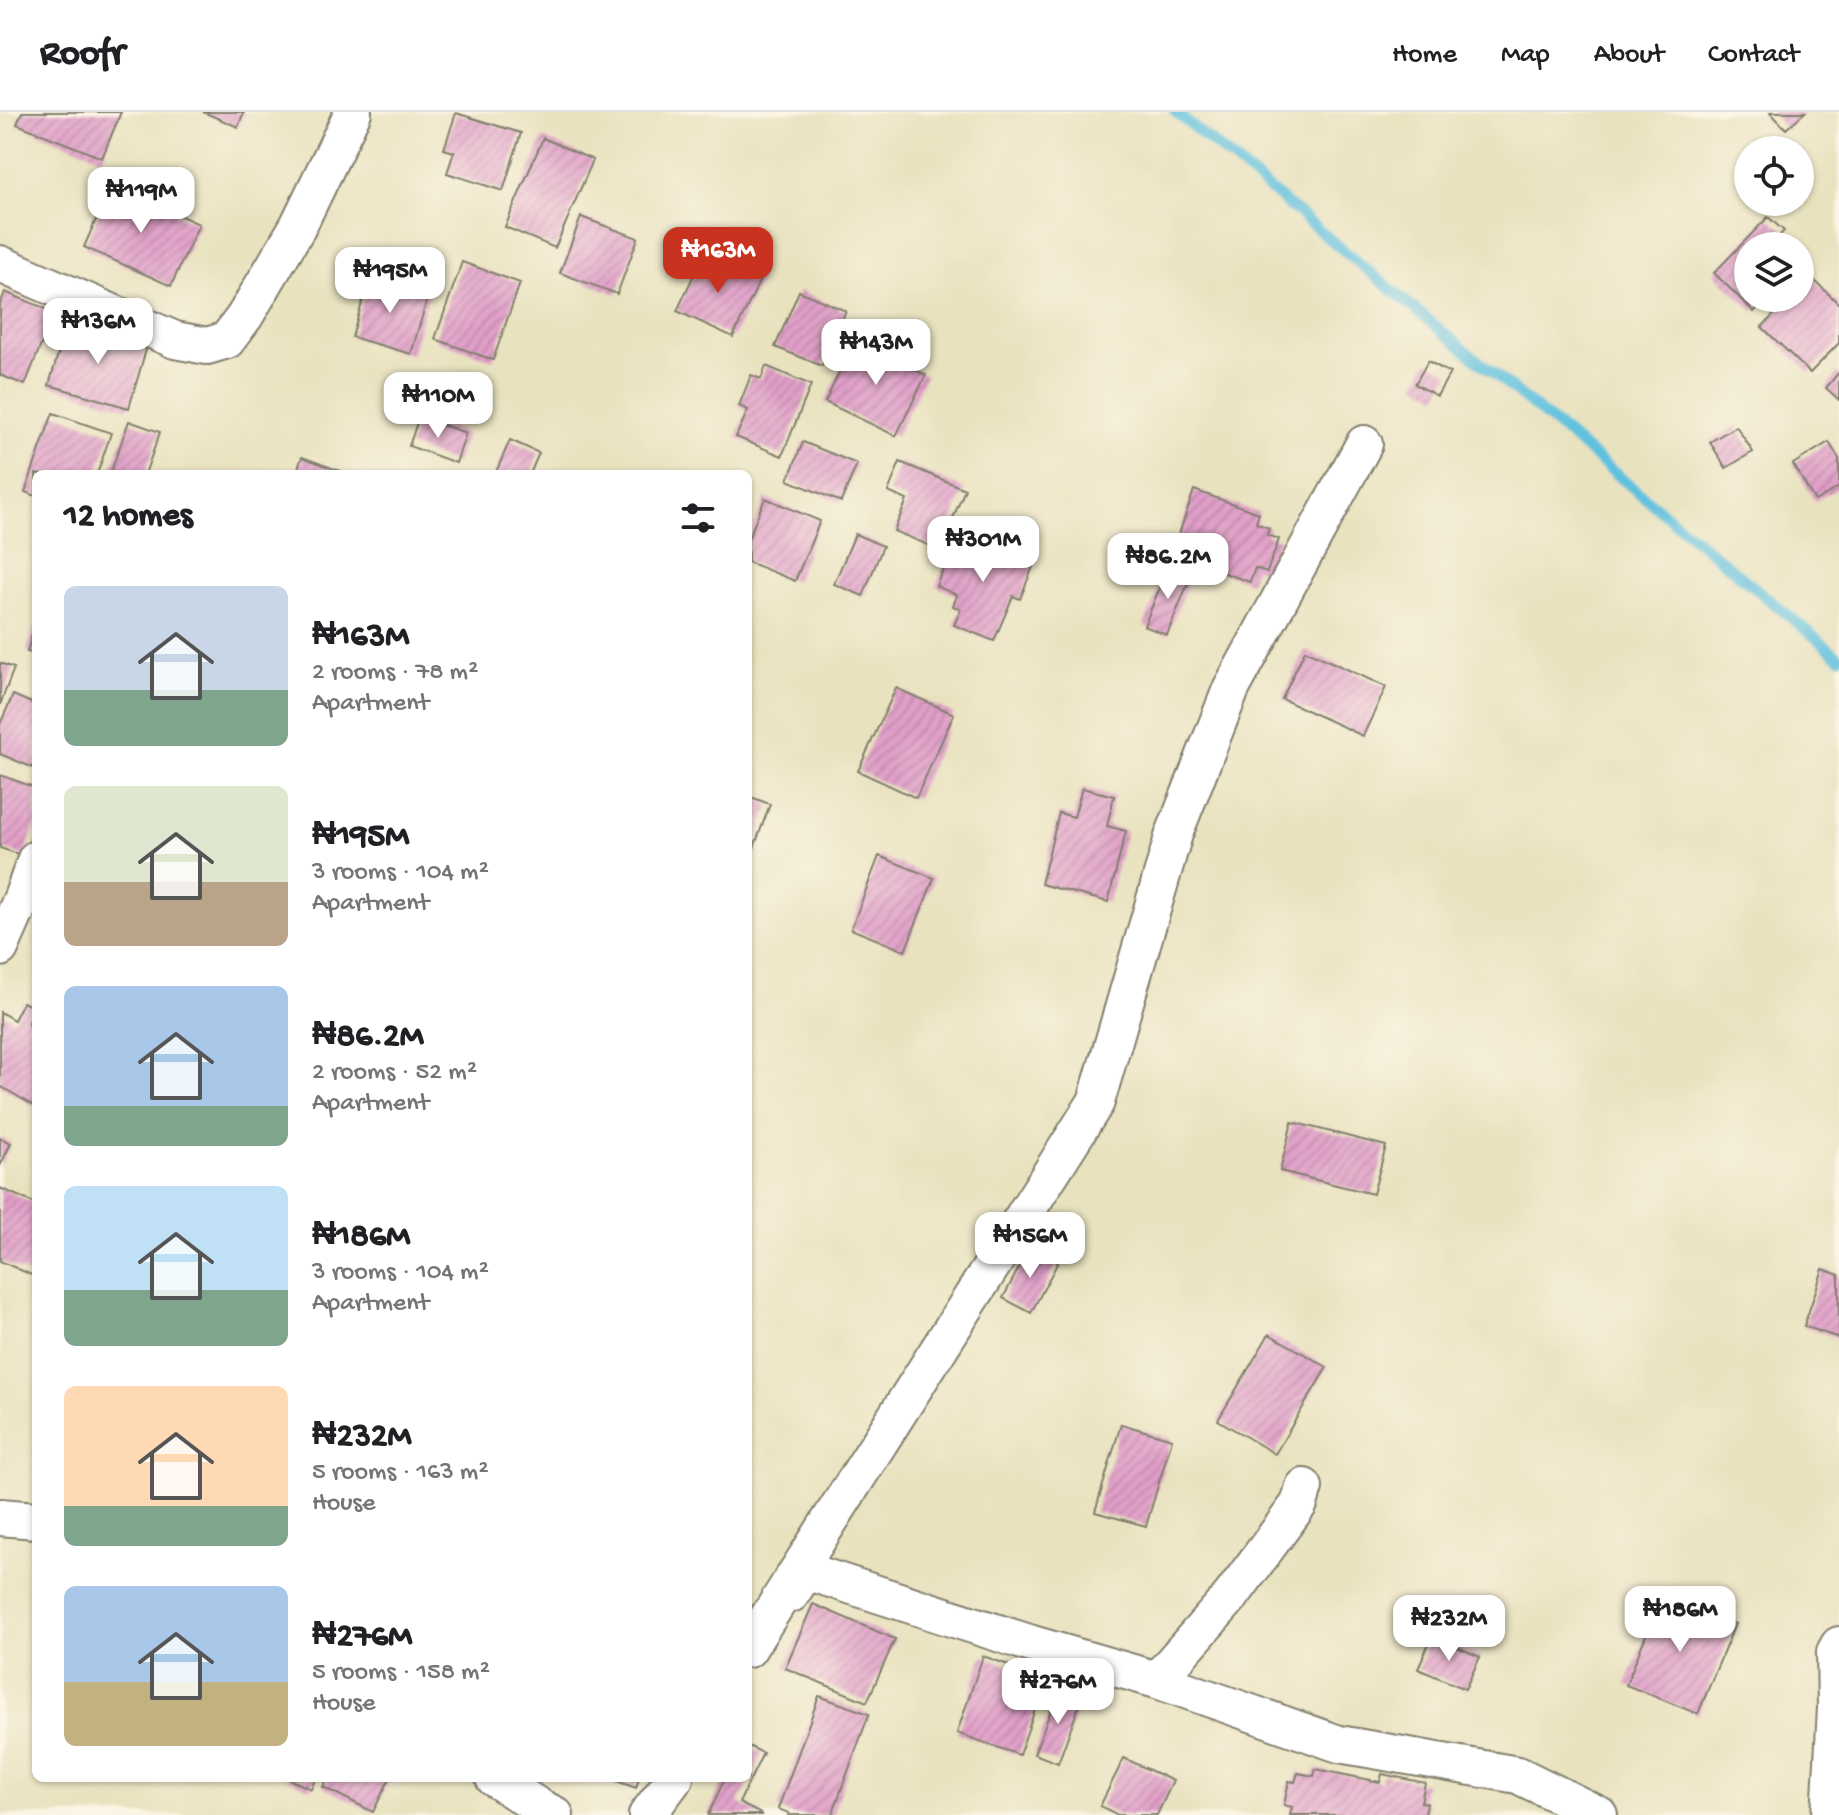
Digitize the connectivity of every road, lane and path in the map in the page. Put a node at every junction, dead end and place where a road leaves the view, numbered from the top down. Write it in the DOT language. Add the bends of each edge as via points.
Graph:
graph roads {
  1 [pos="353,112"];
  2 [pos="0,264"];
  3 [pos="1364,444"];
  4 [pos="32,864"];
  5 [pos="11,893"];
  6 [pos="0,948"];
  7 [pos="1304,1487"];
  8 [pos="0,1517"];
  9 [pos="32,1520"];
  10 [pos="752,1643"];
  11 [pos="1839,1645"];
  12 [pos="752,1662"];
  13 [pos="1157,1680"];
  14 [pos="500,1782"];
  15 [pos="664,1782"];
  16 [pos="672,1782"];
  17 [pos="555,1815"];
  18 [pos="645,1815"];
  19 [pos="1599,1815"];
  20 [pos="1830,1815"];
  1 -- 2 [label="street" via="298,226 227,340 207,346 175,340"];
  3 -- 10 [label="street" via="1231,689 1174,834 1096,1102"];
  4 -- 5 [label="street"];
  5 -- 6 [label="street"];
  7 -- 13 [label="street" via="1299,1504 1231,1596"];
  8 -- 9 [label="street"];
  11 -- 20 [label="street"];
  12 -- 13 [label="street" via="806,1571"];
  13 -- 19 [label="street" via="1339,1744 1518,1775"];
  14 -- 17 [label="street"];
  15 -- 18 [label="street"];
  16 -- 18 [label="street"];
}
